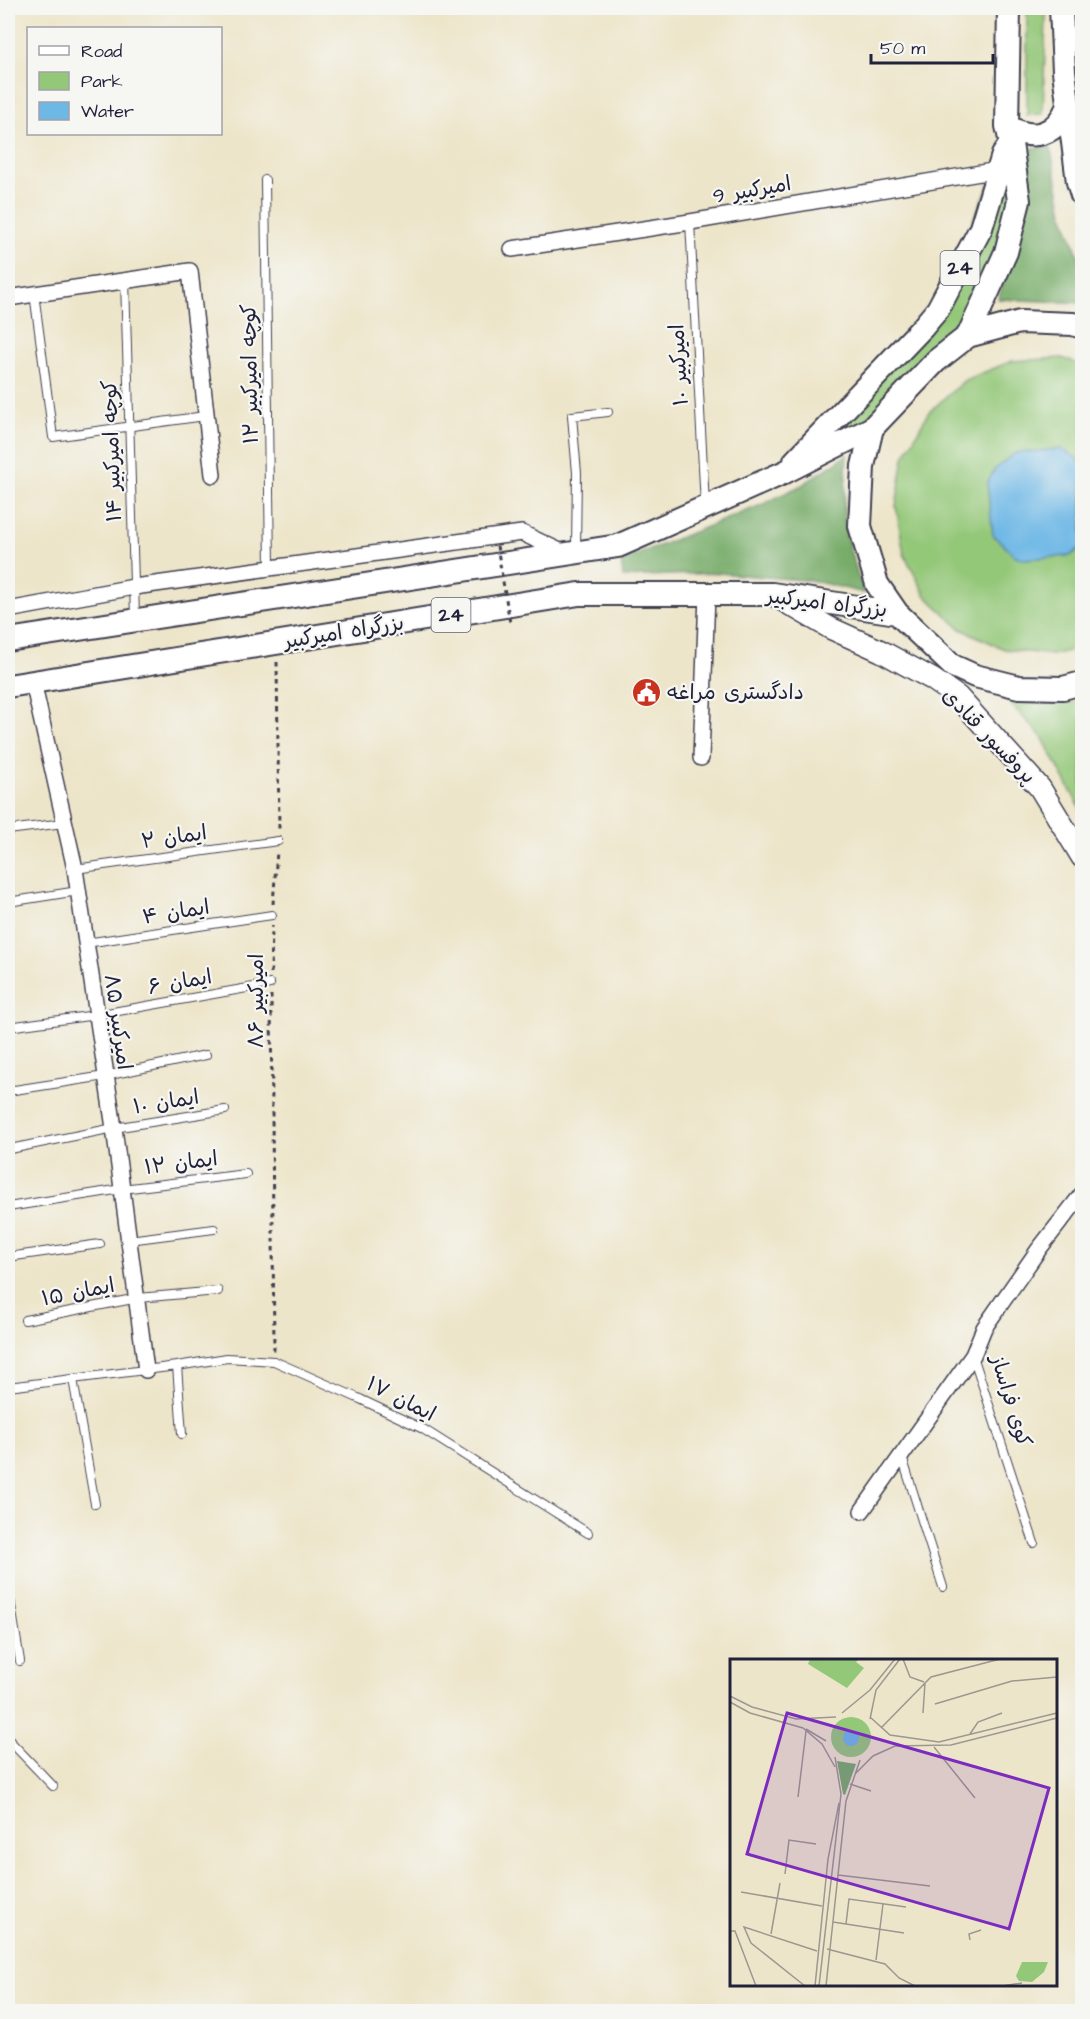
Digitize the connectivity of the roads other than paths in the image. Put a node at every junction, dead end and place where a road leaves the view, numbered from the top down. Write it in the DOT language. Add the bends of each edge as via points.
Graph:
graph roads {
  1 [pos="1009,8"];
  2 [pos="1061,8"];
  3 [pos="1068,106"];
  4 [pos="1009,134"];
  5 [pos="998,170"];
  6 [pos="265,180"];
  7 [pos="1083,195"];
  8 [pos="690,222"];
  9 [pos="512,249"];
  10 [pos="125,280"];
  11 [pos="34,294"];
  12 [pos="8,298"];
  13 [pos="1083,327"];
  14 [pos="968,336"];
  15 [pos="608,411"];
  16 [pos="205,416"];
  17 [pos="129,427"];
  18 [pos="872,428"];
  19 [pos="783,473"];
  20 [pos="213,475"];
  21 [pos="705,507"];
  22 [pos="571,553"];
  23 [pos="270,568"];
  24 [pos="134,587"];
  25 [pos="707,594"];
  26 [pos="772,594"];
  27 [pos="8,610"];
  28 [pos="897,613"];
  29 [pos="135,621"];
  30 [pos="8,640"];
  31 [pos="33,682"];
  32 [pos="1083,683"];
  33 [pos="8,686"];
  34 [pos="701,758"];
  35 [pos="64,823"];
  36 [pos="8,830"];
  37 [pos="278,841"];
  38 [pos="1083,857"];
  39 [pos="75,869"];
  40 [pos="78,891"];
  41 [pos="8,902"];
  42 [pos="272,915"];
  43 [pos="86,943"];
  44 [pos="270,984"];
  45 [pos="96,1015"];
  46 [pos="8,1027"];
  47 [pos="206,1055"];
  48 [pos="105,1076"];
  49 [pos="8,1091"];
  50 [pos="225,1110"];
  51 [pos="114,1128"];
  52 [pos="10,1149"];
  53 [pos="246,1174"];
  54 [pos="122,1189"];
  55 [pos="1083,1194"];
  56 [pos="8,1207"];
  57 [pos="214,1229"];
  58 [pos="129,1240"];
  59 [pos="100,1244"];
  60 [pos="8,1257"];
  61 [pos="218,1291"];
  62 [pos="138,1298"];
  63 [pos="25,1320"];
  64 [pos="973,1355"];
  65 [pos="177,1366"];
  66 [pos="147,1370"];
  67 [pos="74,1379"];
  68 [pos="8,1387"];
  69 [pos="182,1434"];
  70 [pos="901,1455"];
  71 [pos="95,1504"];
  72 [pos="862,1511"];
  73 [pos="588,1533"];
  74 [pos="1034,1543"];
  75 [pos="8,1587"];
  76 [pos="943,1587"];
  77 [pos="20,1661"];
  78 [pos="8,1739"];
  79 [pos="53,1786"];
  1 -- 4 [label="main road, 24"];
  2 -- 3 [label="main road"];
  3 -- 4 [label="main road" via="1059,123 1043,133"];
  3 -- 7 [label="main road"];
  4 -- 5 [label="main road, 24"];
  4 -- 14 [label="main road" via="1019,201 1006,252"];
  5 -- 8 [label="street, امیرکبیر 9"];
  5 -- 19 [label="main road, 24" via="981,228 938,309"];
  6 -- 23 [label="lane, کوچه امیرکبیر ۱۲"];
  8 -- 9 [label="street, امیرکبیر 9"];
  8 -- 21 [label="lane, امیرکبیر ۱۰"];
  10 -- 11 [label="street"];
  10 -- 16 [label="street" via="190,271"];
  10 -- 17 [label="lane, کوچه امیرکبیر ۱۴"];
  11 -- 12 [label="street"];
  11 -- 17 [label="lane" via="53,437"];
  13 -- 14 [label="main road, 24" via="1020,322"];
  14 -- 18 [label="main road, 24" via="936,361"];
  15 -- 22 [label="lane" via="572,416 577,473"];
  16 -- 17 [label="lane"];
  16 -- 20 [label="street"];
  17 -- 24 [label="lane, کوچه امیرکبیر ۱۴"];
  18 -- 19 [label="main road, بزرگراه امیرکبیر / 24"];
  18 -- 28 [label="main road, 24" via="862,466 860,526 877,584"];
  19 -- 21 [label="main road, بزرگراه امیرکبیر / 24"];
  21 -- 22 [label="main road, بزرگراه امیرکبیر / 24" via="618,546"];
  22 -- 23 [label="street" via="522,533"];
  22 -- 29 [label="main road, بزرگراه امیرکبیر / 24"];
  23 -- 24 [label="street"];
  24 -- 27 [label="street"];
  24 -- 29 [label="lane, کوچه امیرکبیر ۱۴"];
  25 -- 26 [label="main road, بزرگراه امیرکبیر / 24"];
  25 -- 31 [label="main road, بزرگراه امیرکبیر / 24" via="579,594"];
  25 -- 34 [label="street"];
  26 -- 28 [label="main road, بزرگراه امیرکبیر / 24"];
  26 -- 38 [label="main road, پروفسور قنادی" via="830,628 891,656 958,697 1040,788"];
  28 -- 32 [label="main road, 24" via="953,666 975,676 1019,687"];
  29 -- 30 [label="main road, بزرگراه امیرکبیر / 24"];
  31 -- 33 [label="main road, بزرگراه امیرکبیر / 24"];
  31 -- 35 [label="street, امیرکبیر ۸۵"];
  35 -- 36 [label="lane"];
  35 -- 39 [label="street, امیرکبیر ۸۵"];
  37 -- 39 [label="lane, ایمان ۲"];
  39 -- 40 [label="street, امیرکبیر ۸۵"];
  40 -- 41 [label="lane"];
  40 -- 43 [label="street, امیرکبیر ۸۵"];
  42 -- 43 [label="lane, ایمان ۴"];
  43 -- 45 [label="street, امیرکبیر ۸۵"];
  44 -- 45 [label="lane, ایمان ۶"];
  45 -- 46 [label="lane, ایمان ۶"];
  45 -- 48 [label="street, امیرکبیر ۸۵"];
  47 -- 48 [label="lane"];
  48 -- 49 [label="lane"];
  48 -- 51 [label="street, امیرکبیر ۸۵"];
  50 -- 51 [label="lane, ایمان ۱۰"];
  51 -- 52 [label="lane, ایمان ۱۰"];
  51 -- 54 [label="street, امیرکبیر ۸۵"];
  53 -- 54 [label="lane, ایمان ۱۲"];
  54 -- 56 [label="lane, ایمان ۱۲"];
  54 -- 58 [label="street, امیرکبیر ۸۵"];
  55 -- 64 [label="street, کوی فراساز" via="984,1328"];
  57 -- 58 [label="lane"];
  58 -- 62 [label="street, امیرکبیر ۸۵"];
  59 -- 60 [label="lane"];
  61 -- 62 [label="lane, ایمان ۱۵"];
  62 -- 63 [label="lane, ایمان ۱۵"];
  62 -- 66 [label="street, امیرکبیر ۸۵"];
  64 -- 70 [label="street"];
  64 -- 74 [label="lane, کوی فراساز"];
  65 -- 66 [label="lane, ایمان ۱۷"];
  65 -- 69 [label="lane"];
  65 -- 73 [label="lane, ایمان ۱۷" via="226,1358 274,1361 423,1429"];
  66 -- 67 [label="lane, ایمان ۱۷"];
  67 -- 68 [label="lane, ایمان ۱۷"];
  67 -- 71 [label="lane"];
  70 -- 72 [label="street"];
  70 -- 76 [label="lane"];
  75 -- 77 [label="lane"];
  78 -- 79 [label="lane"];
}
